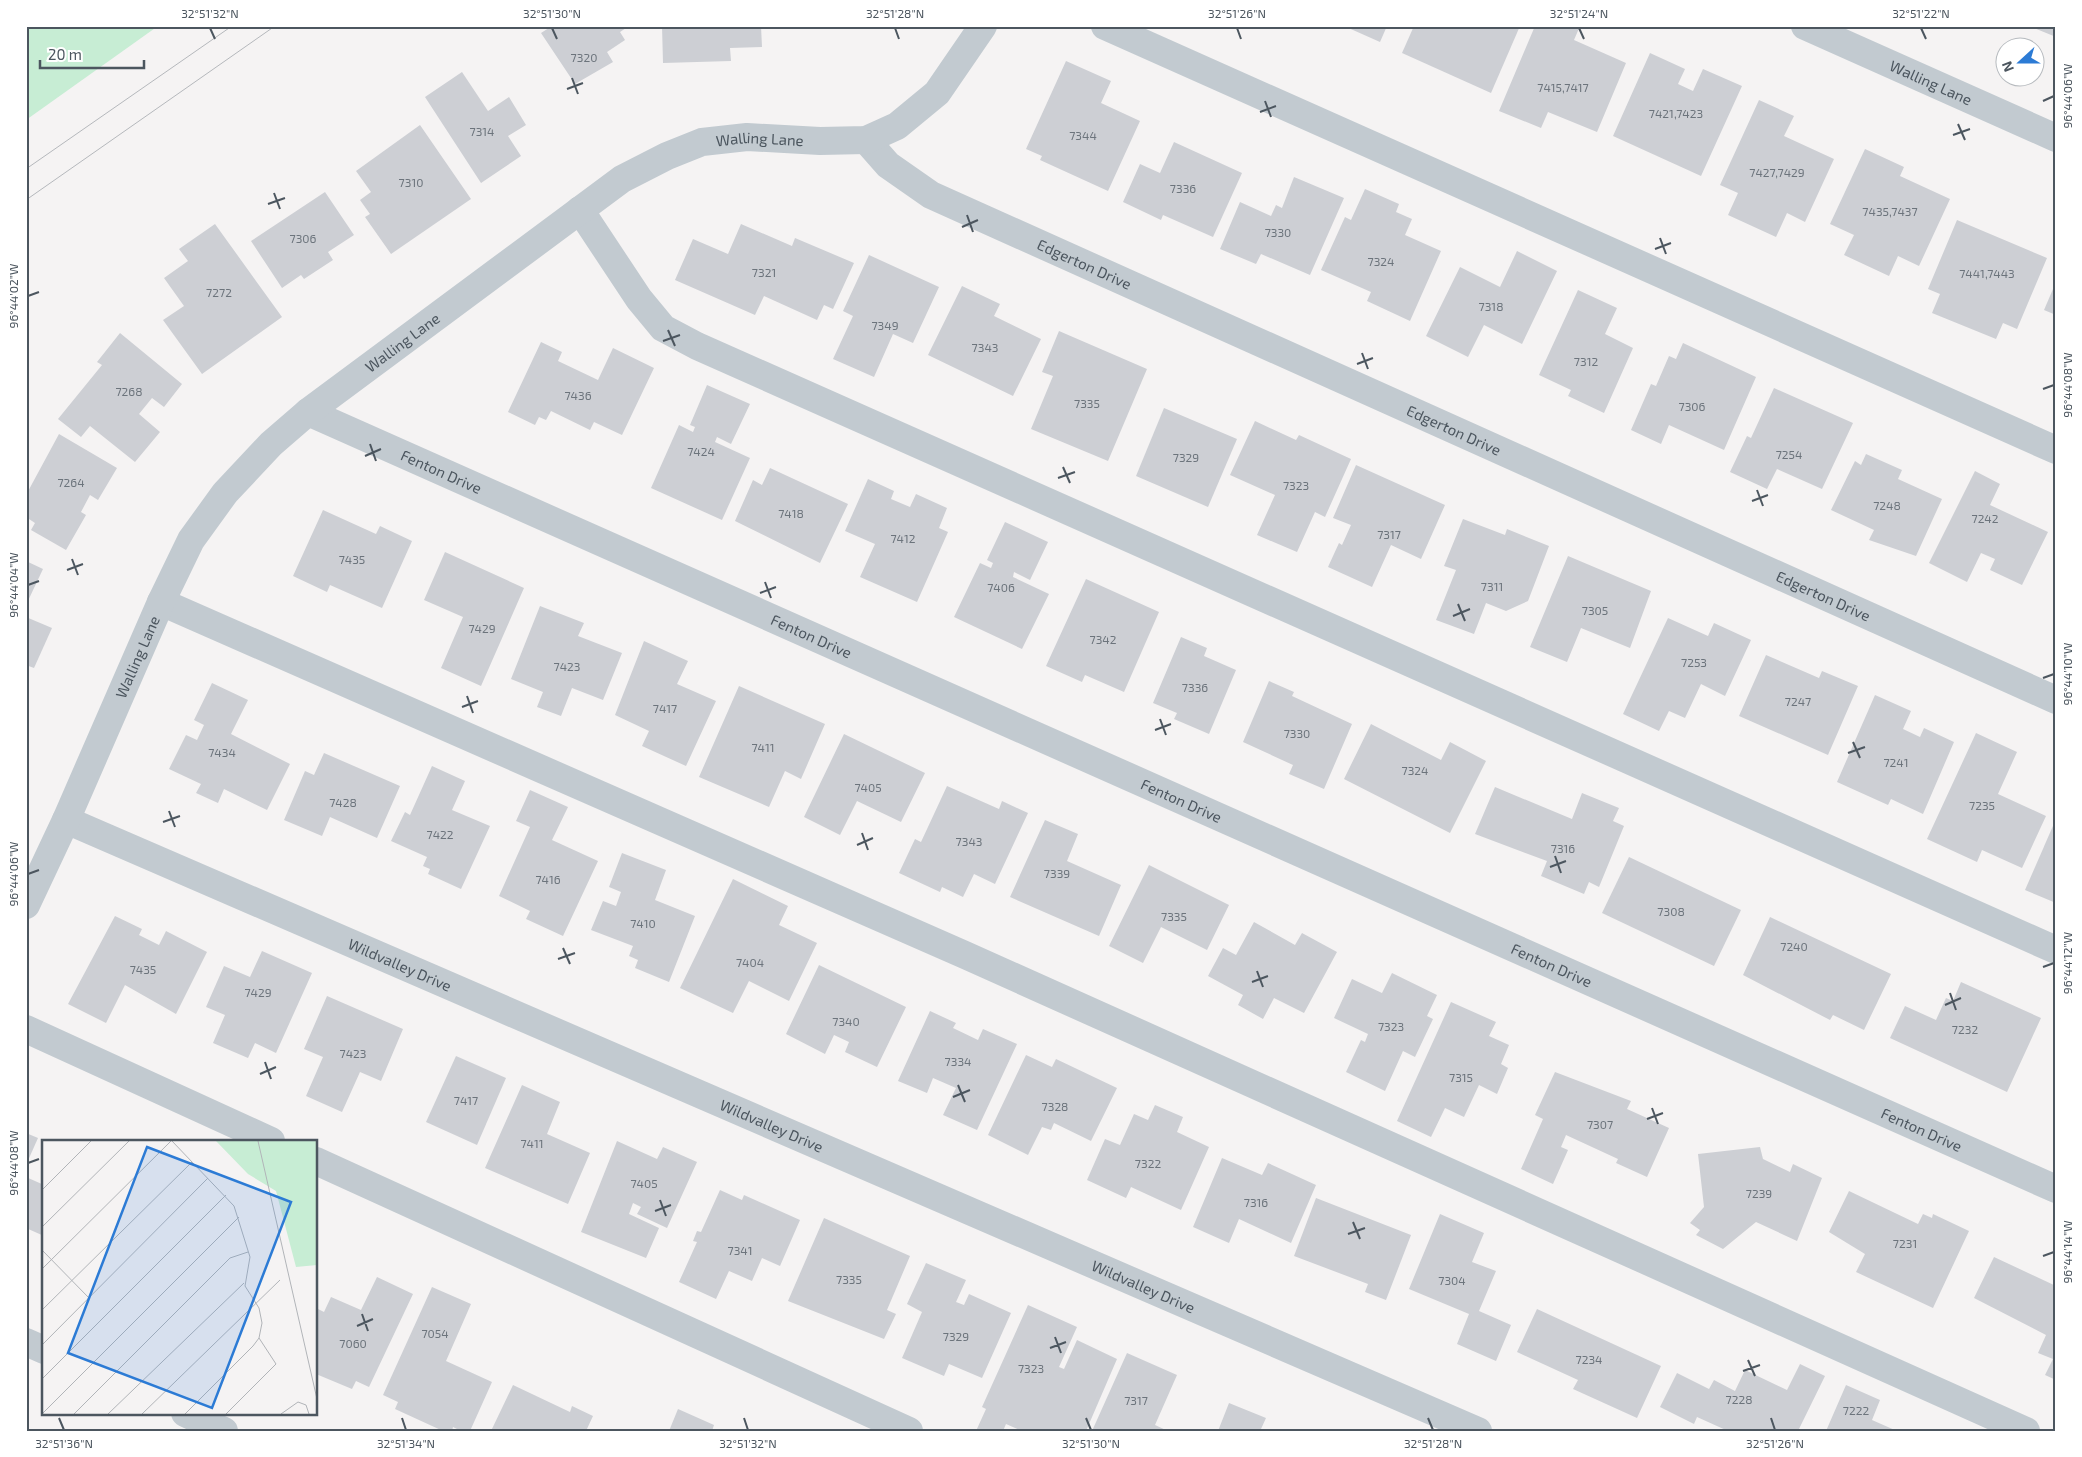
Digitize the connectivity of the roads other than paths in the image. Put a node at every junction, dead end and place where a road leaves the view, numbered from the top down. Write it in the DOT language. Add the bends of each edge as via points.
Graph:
graph roads {
  1 [pos="983,26"];
  2 [pos="1105,26"];
  3 [pos="1805,26"];
  4 [pos="2056,138"];
  5 [pos="866,140"];
  6 [pos="580,210"];
  7 [pos="308,412"];
  8 [pos="2056,450"];
  9 [pos="161,602"];
  10 [pos="2056,700"];
  11 [pos="66,820"];
  12 [pos="26,905"];
  13 [pos="2056,950"];
  14 [pos="26,1029"];
  15 [pos="269,1140"];
  16 [pos="318,1162"];
  17 [pos="2056,1189"];
  18 [pos="26,1342"];
  19 [pos="42,1349"];
  20 [pos="187,1414"];
  21 [pos="224,1431"];
  22 [pos="909,1431"];
  23 [pos="1478,1431"];
  24 [pos="2026,1431"];
  1 -- 5 [label="street, Walling Lane" via="937,94 897,126"];
  2 -- 8 [label="street"];
  3 -- 4 [label="street, Walling Lane"];
  5 -- 6 [label="street, Walling Lane" via="747,137 702,142 622,179"];
  5 -- 10 [label="street, Edgerton Drive" via="888,165 931,195"];
  6 -- 7 [label="street, Walling Lane"];
  6 -- 13 [label="street" via="662,328 697,346"];
  7 -- 9 [label="street, Walling Lane" via="271,444 225,493 191,540"];
  7 -- 17 [label="street, Fenton Drive"];
  9 -- 11 [label="street, Walling Lane"];
  9 -- 24 [label="street" via="956,951"];
  11 -- 12 [label="street, Walling Lane"];
  11 -- 23 [label="street, Wildvalley Drive"];
  14 -- 15 [label="street"];
  16 -- 22 [label="street"];
  18 -- 19 [label="street"];
  20 -- 21 [label="street"];
}
